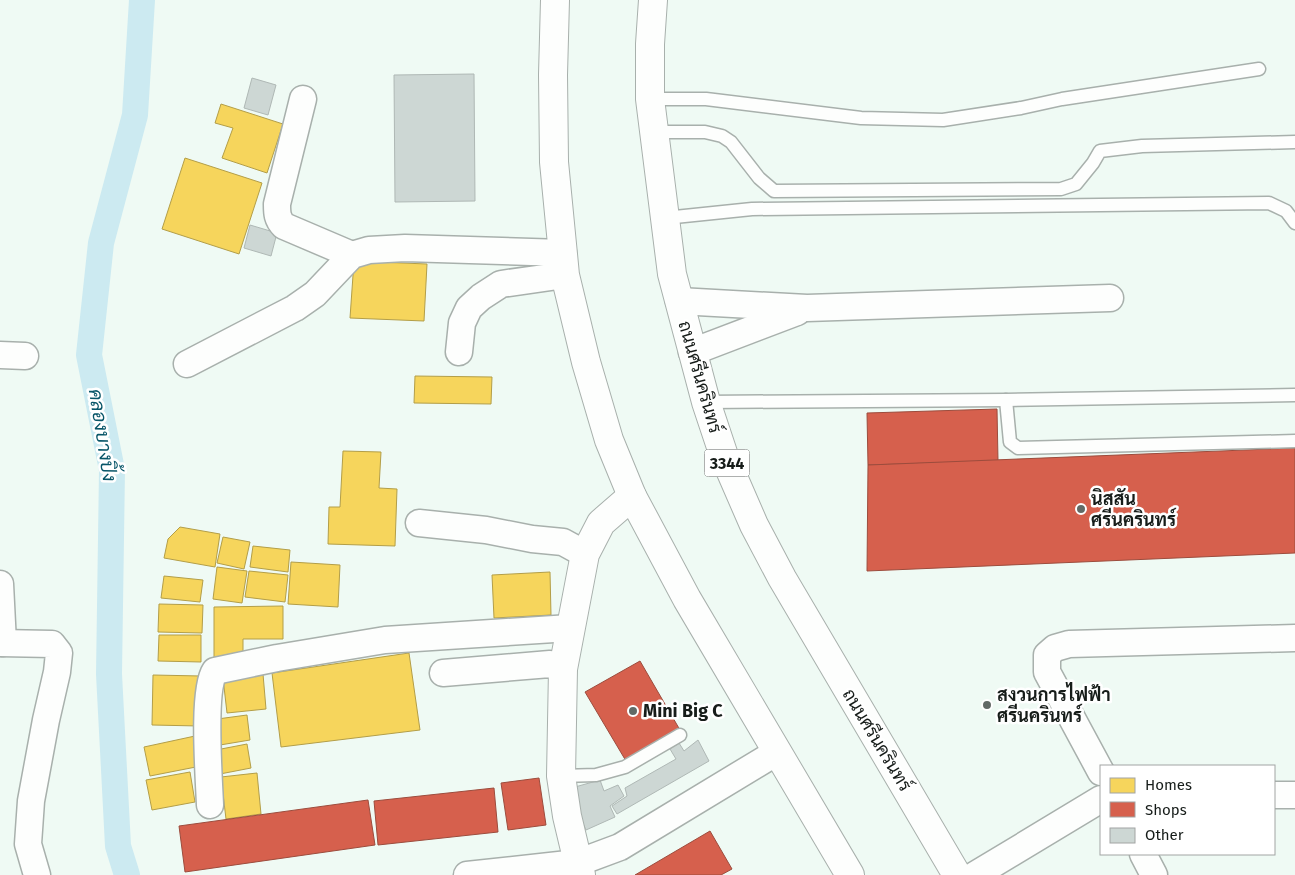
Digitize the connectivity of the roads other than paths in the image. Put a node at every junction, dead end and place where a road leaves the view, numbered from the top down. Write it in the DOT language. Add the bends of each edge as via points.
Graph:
graph roads {
  1 [pos="555,0"];
  2 [pos="653,0"];
  3 [pos="1259,69"];
  4 [pos="303,99"];
  5 [pos="650,100"];
  6 [pos="654,132"];
  7 [pos="1295,142"];
  8 [pos="665,218"];
  9 [pos="1295,223"];
  10 [pos="352,255"];
  11 [pos="564,264"];
  12 [pos="1110,298"];
  13 [pos="679,301"];
  14 [pos="807,308"];
  15 [pos="460,352"];
  16 [pos="692,352"];
  17 [pos="187,364"];
  18 [pos="1295,395"];
  19 [pos="1006,400"];
  20 [pos="706,402"];
  21 [pos="1295,441"];
  22 [pos="632,496"];
  23 [pos="419,524"];
  24 [pos="585,554"];
  25 [pos="0,584"];
  26 [pos="570,628"];
  27 [pos="1295,638"];
  28 [pos="1,643"];
  29 [pos="563,669"];
  30 [pos="443,673"];
  31 [pos="680,735"];
  32 [pos="777,752"];
  33 [pos="1100,770"];
  34 [pos="561,776"];
  35 [pos="1275,795"];
  36 [pos="1295,795"];
  37 [pos="1100,800"];
  38 [pos="210,805"];
  39 [pos="1144,855"];
  40 [pos="579,869"];
  41 [pos="37,875"];
  42 [pos="467,875"];
  43 [pos="850,875"];
  44 [pos="957,875"];
  45 [pos="975,875"];
  46 [pos="1154,875"];
  1 -- 11 [label="main road" via="554,162"];
  2 -- 5 [label="main road, ถนนศรีนครินทร์ / 3344"];
  3 -- 5 [label="lane" via="943,120 861,118 706,99"];
  4 -- 10 [label="street" via="277,214 284,226"];
  5 -- 6 [label="main road, ถนนศรีนครินทร์ / 3344"];
  6 -- 7 [label="lane" via="705,132 722,136 774,190 1061,189 1076,184 1100,151 1142,146"];
  6 -- 8 [label="main road, ถนนศรีนครินทร์ / 3344"];
  8 -- 9 [label="lane" via="752,209 1269,203 1286,211"];
  8 -- 13 [label="main road, ถนนศรีนครินทร์ / 3344"];
  10 -- 11 [label="street" via="369,250 406,248"];
  10 -- 17 [label="street" via="315,294 295,308"];
  11 -- 15 [label="street" via="501,284 481,297 469,308 462,323"];
  11 -- 22 [label="main road" via="586,362 609,440"];
  12 -- 14 [label="street"];
  13 -- 14 [label="street"];
  13 -- 16 [label="main road, ถนนศรีนครินทร์ / 3344"];
  14 -- 16 [label="street"];
  16 -- 20 [label="main road, ถนนศรีนครินทร์ / 3344"];
  18 -- 19 [label="lane"];
  19 -- 20 [label="lane"];
  19 -- 21 [label="lane" via="1010,442 1018,448"];
  20 -- 44 [label="main road, ถนนศรีนครินทร์ / 3344" via="724,456 754,525 782,578"];
  22 -- 24 [label="main road" via="600,523"];
  22 -- 32 [label="main road"];
  23 -- 24 [label="street" via="563,542"];
  24 -- 26 [label="main road"];
  25 -- 28 [label="street"];
  26 -- 29 [label="main road"];
  26 -- 38 [label="street" via="385,640 215,671 207,696"];
  27 -- 33 [label="street" via="1069,644 1055,648 1047,655 1047,672"];
  28 -- 41 [label="street" via="52,644 59,653 31,801 28,844"];
  29 -- 30 [label="street" via="550,664"];
  29 -- 34 [label="main road"];
  31 -- 34 [label="lane" via="625,767 596,775"];
  32 -- 40 [label="street"];
  32 -- 43 [label="main road"];
  34 -- 40 [label="main road"];
  35 -- 36 [label="street"];
  37 -- 45 [label="street"];
  39 -- 46 [label="street"];
  40 -- 42 [label="street"];
}
